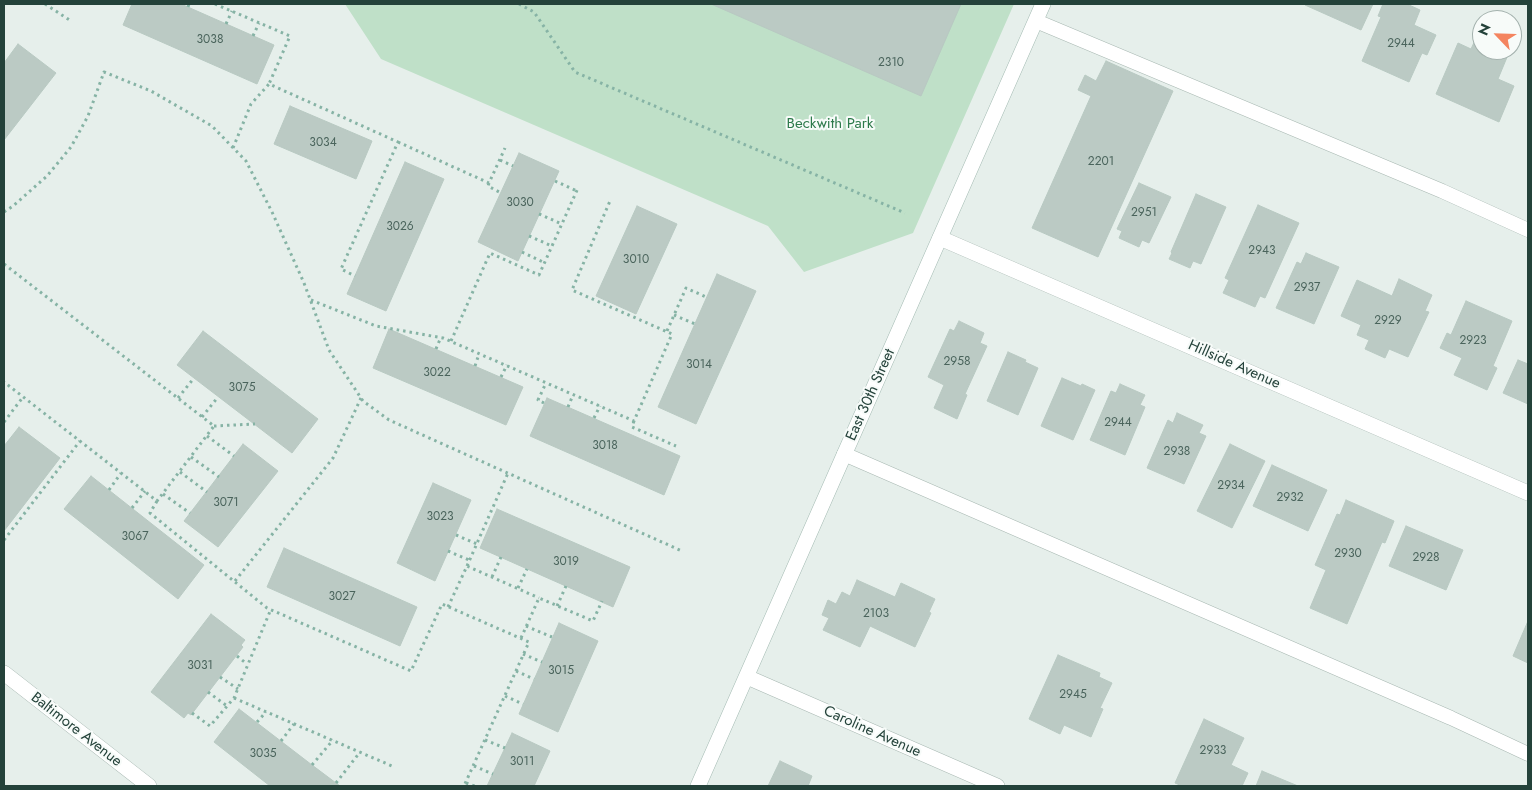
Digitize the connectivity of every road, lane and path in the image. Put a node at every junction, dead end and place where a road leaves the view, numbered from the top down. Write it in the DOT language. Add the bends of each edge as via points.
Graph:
graph roads {
  1 [pos="46,4"];
  2 [pos="215,4"];
  3 [pos="520,4"];
  4 [pos="1043,4"];
  5 [pos="232,11"];
  6 [pos="71,21"];
  7 [pos="1036,21"];
  8 [pos="259,23"];
  9 [pos="226,24"];
  10 [pos="253,36"];
  11 [pos="269,84"];
  12 [pos="398,142"];
  13 [pos="233,148"];
  14 [pos="505,148"];
  15 [pos="500,160"];
  16 [pos="513,166"];
  17 [pos="555,181"];
  18 [pos="489,183"];
  19 [pos="501,193"];
  20 [pos="610,201"];
  21 [pos="4,212"];
  22 [pos="905,213"];
  23 [pos="539,214"];
  24 [pos="562,224"];
  25 [pos="1528,230"];
  26 [pos="530,236"];
  27 [pos="940,238"];
  28 [pos="552,246"];
  29 [pos="522,252"];
  30 [pos="545,263"];
  31 [pos="4,264"];
  32 [pos="355,276"];
  33 [pos="706,297"];
  34 [pos="310,300"];
  35 [pos="674,315"];
  36 [pos="695,324"];
  37 [pos="667,331"];
  38 [pos="441,337"];
  39 [pos="451,341"];
  40 [pos="436,349"];
  41 [pos="479,354"];
  42 [pos="474,366"];
  43 [pos="507,366"];
  44 [pos="502,377"];
  45 [pos="194,378"];
  46 [pos="4,382"];
  47 [pos="546,383"];
  48 [pos="573,395"];
  49 [pos="23,397"];
  50 [pos="218,397"];
  51 [pos="178,398"];
  52 [pos="362,398"];
  53 [pos="544,403"];
  54 [pos="568,406"];
  55 [pos="600,406"];
  56 [pos="202,417"];
  57 [pos="594,418"];
  58 [pos="634,421"];
  59 [pos="4,422"];
  60 [pos="255,424"];
  61 [pos="214,426"];
  62 [pos="206,436"];
  63 [pos="80,441"];
  64 [pos="676,446"];
  65 [pos="844,454"];
  66 [pos="234,456"];
  67 [pos="191,457"];
  68 [pos="180,472"];
  69 [pos="121,473"];
  70 [pos="508,473"];
  71 [pos="219,476"];
  72 [pos="108,490"];
  73 [pos="144,491"];
  74 [pos="207,492"];
  75 [pos="1528,493"];
  76 [pos="163,494"];
  77 [pos="157,501"];
  78 [pos="132,508"];
  79 [pos="190,513"];
  80 [pos="456,535"];
  81 [pos="4,540"];
  82 [pos="477,544"];
  83 [pos="448,551"];
  84 [pos="682,551"];
  85 [pos="501,558"];
  86 [pos="469,560"];
  87 [pos="467,566"];
  88 [pos="527,569"];
  89 [pos="492,577"];
  90 [pos="235,581"];
  91 [pos="566,586"];
  92 [pos="518,588"];
  93 [pos="539,598"];
  94 [pos="602,602"];
  95 [pos="558,606"];
  96 [pos="448,607"];
  97 [pos="271,609"];
  98 [pos="526,626"];
  99 [pos="521,638"];
  100 [pos="552,638"];
  101 [pos="523,654"];
  102 [pos="236,656"];
  103 [pos="542,662"];
  104 [pos="248,664"];
  105 [pos="516,672"];
  106 [pos="4,673"];
  107 [pos="220,677"];
  108 [pos="747,677"];
  109 [pos="534,679"];
  110 [pos="238,689"];
  111 [pos="208,692"];
  112 [pos="505,696"];
  113 [pos="234,698"];
  114 [pos="523,704"];
  115 [pos="227,706"];
  116 [pos="266,712"];
  117 [pos="192,713"];
  118 [pos="257,722"];
  119 [pos="294,724"];
  120 [pos="333,740"];
  121 [pos="485,740"];
  122 [pos="281,741"];
  123 [pos="505,748"];
  124 [pos="360,752"];
  125 [pos="1528,754"];
  126 [pos="312,765"];
  127 [pos="392,766"];
  128 [pos="474,766"];
  129 [pos="493,774"];
  130 [pos="336,784"];
  131 [pos="465,784"];
  132 [pos="149,786"];
  133 [pos="475,786"];
  134 [pos="698,786"];
  135 [pos="997,786"];
  1 -- 6 [label="path"];
  2 -- 5 [label="path"];
  3 -- 22 [label="path" via="534,12 575,72"];
  4 -- 7 [label="street, East 30th Street"];
  5 -- 8 [label="path"];
  5 -- 9 [label="path"];
  7 -- 25 [label="lane"];
  7 -- 27 [label="street, East 30th Street"];
  8 -- 10 [label="path"];
  8 -- 11 [label="path" via="290,36"];
  11 -- 12 [label="path"];
  11 -- 13 [label="path" via="251,104"];
  12 -- 18 [label="path"];
  12 -- 32 [label="path" via="341,270"];
  13 -- 21 [label="path" via="212,126 151,91 104,72 88,116 71,147 47,176"];
  13 -- 34 [label="path" via="246,161 272,212"];
  14 -- 15 [label="path"];
  15 -- 16 [label="path"];
  15 -- 18 [label="path"];
  17 -- 24 [label="path" via="578,189"];
  18 -- 19 [label="path" via="488,186"];
  20 -- 37 [label="path" via="572,290"];
  23 -- 24 [label="path"];
  24 -- 28 [label="path"];
  26 -- 28 [label="path"];
  27 -- 65 [label="street, East 30th Street"];
  27 -- 75 [label="street, Hillside Avenue"];
  28 -- 30 [label="path"];
  29 -- 30 [label="path"];
  30 -- 39 [label="path" via="540,275 490,253"];
  31 -- 51 [label="path"];
  33 -- 35 [label="path" via="686,288"];
  34 -- 38 [label="path" via="376,326"];
  34 -- 52 [label="path" via="328,350"];
  35 -- 36 [label="path"];
  35 -- 37 [label="path"];
  37 -- 58 [label="path" via="672,334"];
  38 -- 39 [label="path"];
  38 -- 40 [label="path"];
  39 -- 41 [label="path"];
  41 -- 42 [label="path"];
  41 -- 43 [label="path"];
  43 -- 44 [label="path"];
  43 -- 47 [label="path"];
  45 -- 51 [label="path"];
  46 -- 49 [label="path"];
  47 -- 48 [label="path"];
  47 -- 53 [label="path" via="538,400"];
  48 -- 54 [label="path"];
  48 -- 55 [label="path"];
  49 -- 59 [label="path"];
  49 -- 63 [label="path"];
  50 -- 56 [label="path"];
  51 -- 56 [label="path"];
  52 -- 70 [label="path" via="390,420"];
  52 -- 90 [label="path" via="333,458"];
  55 -- 57 [label="path"];
  55 -- 58 [label="path"];
  56 -- 61 [label="path"];
  58 -- 64 [label="path" via="632,427"];
  60 -- 61 [label="path"];
  61 -- 62 [label="path"];
  62 -- 66 [label="path"];
  62 -- 67 [label="path"];
  63 -- 69 [label="path"];
  63 -- 81 [label="path"];
  65 -- 108 [label="street, East 30th Street"];
  65 -- 125 [label="lane"];
  67 -- 68 [label="path"];
  67 -- 71 [label="path"];
  68 -- 74 [label="path"];
  68 -- 76 [label="path"];
  69 -- 72 [label="path"];
  69 -- 73 [label="path"];
  70 -- 82 [label="path"];
  70 -- 84 [label="path"];
  73 -- 77 [label="path"];
  73 -- 78 [label="path"];
  76 -- 77 [label="path"];
  76 -- 79 [label="path"];
  77 -- 90 [label="path" via="150,513"];
  80 -- 82 [label="path"];
  82 -- 86 [label="path"];
  83 -- 86 [label="path"];
  85 -- 89 [label="path"];
  86 -- 87 [label="path"];
  87 -- 89 [label="path"];
  87 -- 96 [label="path"];
  88 -- 92 [label="path"];
  89 -- 92 [label="path"];
  90 -- 97 [label="path"];
  91 -- 95 [label="path"];
  92 -- 93 [label="path"];
  93 -- 95 [label="path"];
  93 -- 98 [label="path"];
  94 -- 95 [label="path" via="593,621"];
  96 -- 97 [label="path" via="442,604 411,671"];
  96 -- 99 [label="path"];
  97 -- 104 [label="path"];
  98 -- 99 [label="path"];
  98 -- 100 [label="path"];
  99 -- 101 [label="path" via="529,642"];
  101 -- 103 [label="path"];
  101 -- 105 [label="path"];
  102 -- 104 [label="path"];
  104 -- 110 [label="path"];
  105 -- 109 [label="path"];
  105 -- 112 [label="path"];
  106 -- 132 [label="street, Baltimore Avenue"];
  107 -- 110 [label="path"];
  108 -- 134 [label="street, East 30th Street"];
  108 -- 135 [label="street, Caroline Avenue"];
  110 -- 113 [label="path"];
  111 -- 115 [label="path"];
  112 -- 114 [label="path"];
  112 -- 121 [label="path"];
  113 -- 115 [label="path"];
  113 -- 116 [label="path"];
  115 -- 117 [label="path" via="210,726"];
  116 -- 118 [label="path"];
  116 -- 119 [label="path"];
  119 -- 120 [label="path"];
  119 -- 122 [label="path"];
  120 -- 124 [label="path"];
  120 -- 126 [label="path"];
  121 -- 123 [label="path"];
  121 -- 128 [label="path"];
  124 -- 127 [label="path"];
  124 -- 130 [label="path"];
  128 -- 129 [label="path"];
  128 -- 131 [label="path"];
  131 -- 133 [label="path"];
}
